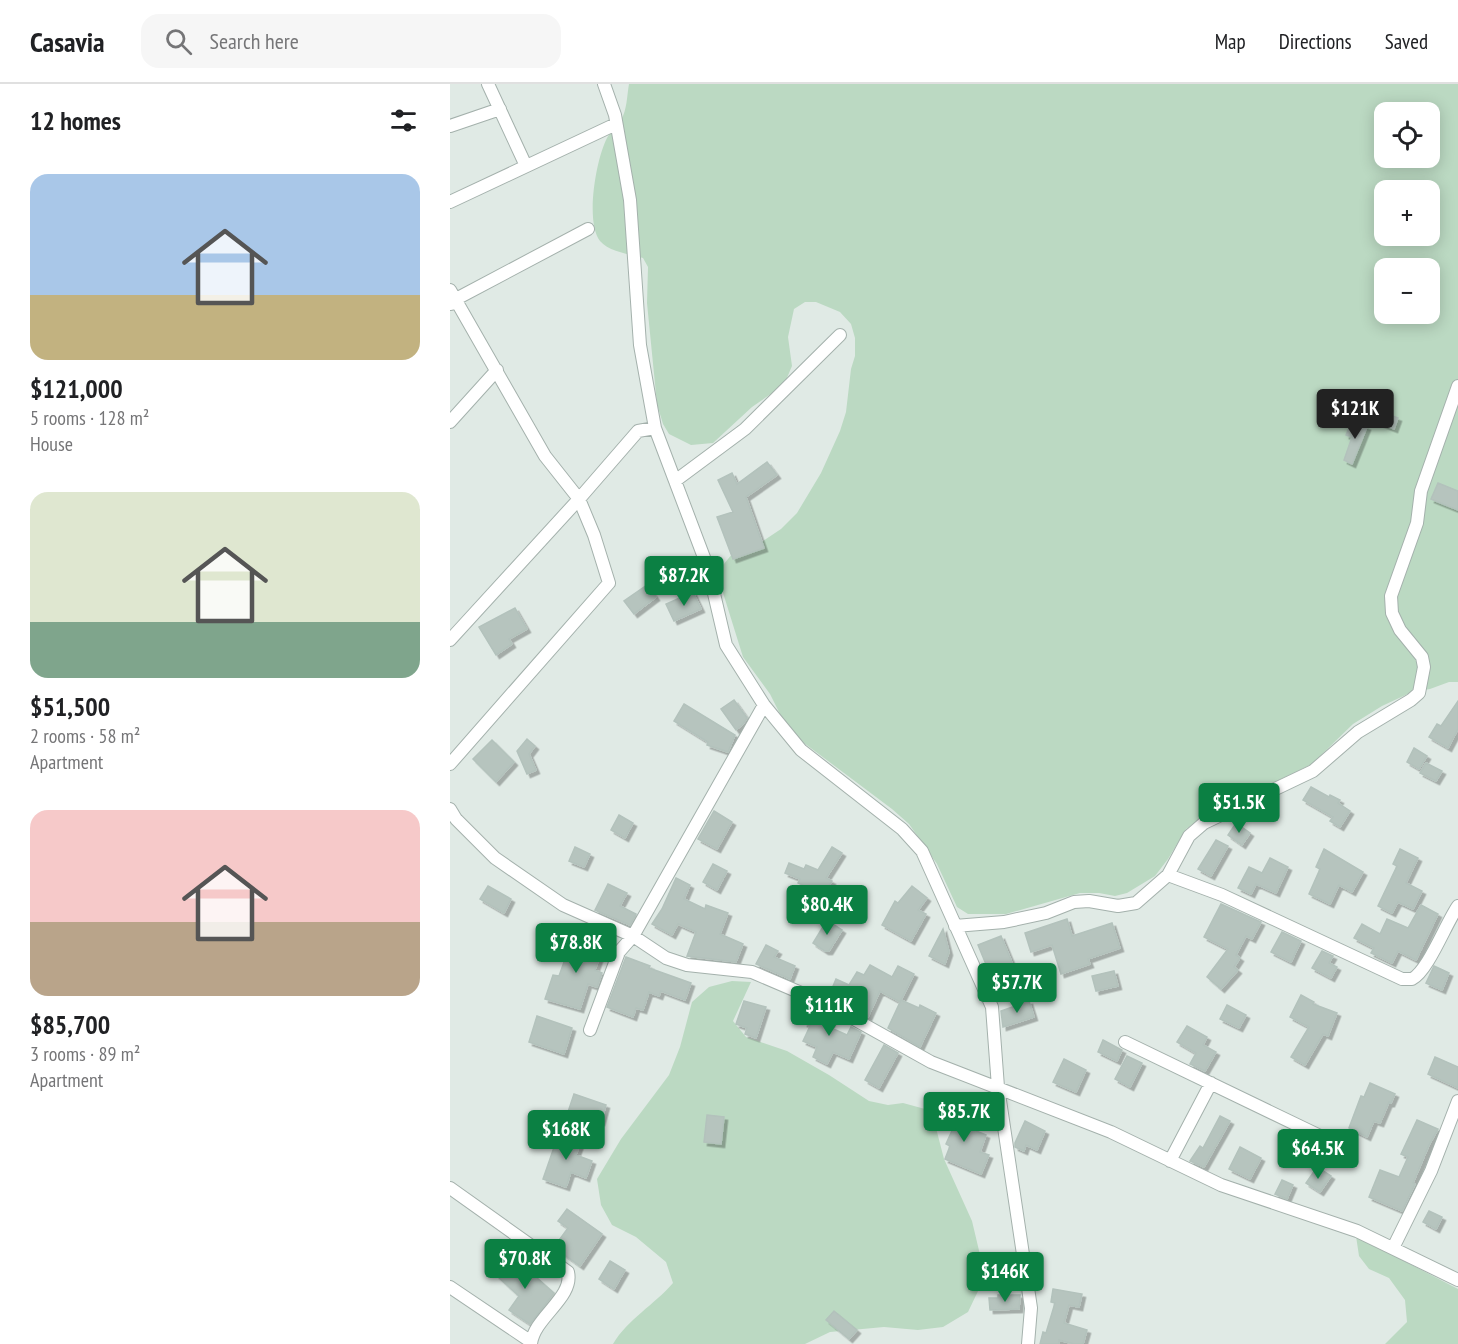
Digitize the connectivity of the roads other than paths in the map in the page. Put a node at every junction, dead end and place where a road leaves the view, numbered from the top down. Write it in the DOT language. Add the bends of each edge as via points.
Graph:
graph roads {
  1 [pos="488,84"];
  2 [pos="604,84"];
  3 [pos="500,110"];
  4 [pos="616,124"];
  5 [pos="450,126"];
  6 [pos="526,166"];
  7 [pos="451,198"];
  8 [pos="588,229"];
  9 [pos="452,298"];
  10 [pos="840,335"];
  11 [pos="497,370"];
  12 [pos="1458,386"];
  13 [pos="450,422"];
  14 [pos="655,428"];
  15 [pos="675,481"];
  16 [pos="579,499"];
  17 [pos="450,640"];
  18 [pos="764,705"];
  19 [pos="450,764"];
  20 [pos="450,809"];
  21 [pos="1168,875"];
  22 [pos="1458,906"];
  23 [pos="955,926"];
  24 [pos="633,936"];
  25 [pos="590,1030"];
  26 [pos="1125,1042"];
  27 [pos="1211,1083"];
  28 [pos="998,1087"];
  29 [pos="1458,1101"];
  30 [pos="1320,1136"];
  31 [pos="1170,1161"];
  32 [pos="450,1188"];
  33 [pos="1393,1248"];
  34 [pos="1458,1280"];
  35 [pos="450,1287"];
  36 [pos="530,1343"];
  37 [pos="1028,1344"];
  1 -- 3 [label="street"];
  2 -- 4 [label="street"];
  3 -- 5 [label="street"];
  3 -- 6 [label="street"];
  4 -- 6 [label="street"];
  4 -- 14 [label="street" via="630,200 640,345"];
  6 -- 7 [label="street"];
  8 -- 9 [label="street"];
  9 -- 11 [label="street"];
  10 -- 15 [label="street" via="745,429"];
  11 -- 13 [label="street"];
  11 -- 16 [label="street" via="545,456"];
  12 -- 21 [label="street" via="1421,491 1417,523 1391,596 1392,613 1400,630 1422,657 1419,693 1358,732 1313,771 1204,823 1189,836"];
  14 -- 15 [label="street"];
  14 -- 16 [label="street" via="638,431"];
  15 -- 18 [label="street" via="708,568 726,645"];
  16 -- 17 [label="street"];
  16 -- 19 [label="street" via="609,584"];
  18 -- 23 [label="street" via="801,750 902,829 922,851"];
  18 -- 24 [label="street"];
  20 -- 24 [label="street" via="495,858 562,905"];
  21 -- 22 [label="street" via="1222,895 1402,979 1412,979 1422,971"];
  21 -- 23 [label="street" via="1136,903 1118,906 1074,902 1004,922"];
  23 -- 28 [label="street" via="992,1007"];
  24 -- 25 [label="street" via="619,952"];
  24 -- 28 [label="street" via="676,962 752,972 827,1004 931,1062"];
  26 -- 27 [label="street"];
  27 -- 30 [label="street"];
  27 -- 31 [label="street"];
  28 -- 31 [label="street" via="1111,1132"];
  28 -- 37 [label="street" via="1031,1308"];
  29 -- 33 [label="street" via="1431,1171"];
  31 -- 33 [label="street" via="1221,1185 1357,1231"];
  32 -- 36 [label="street" via="568,1272 567,1288 543,1318"];
  33 -- 34 [label="street"];
  35 -- 36 [label="street"];
}
